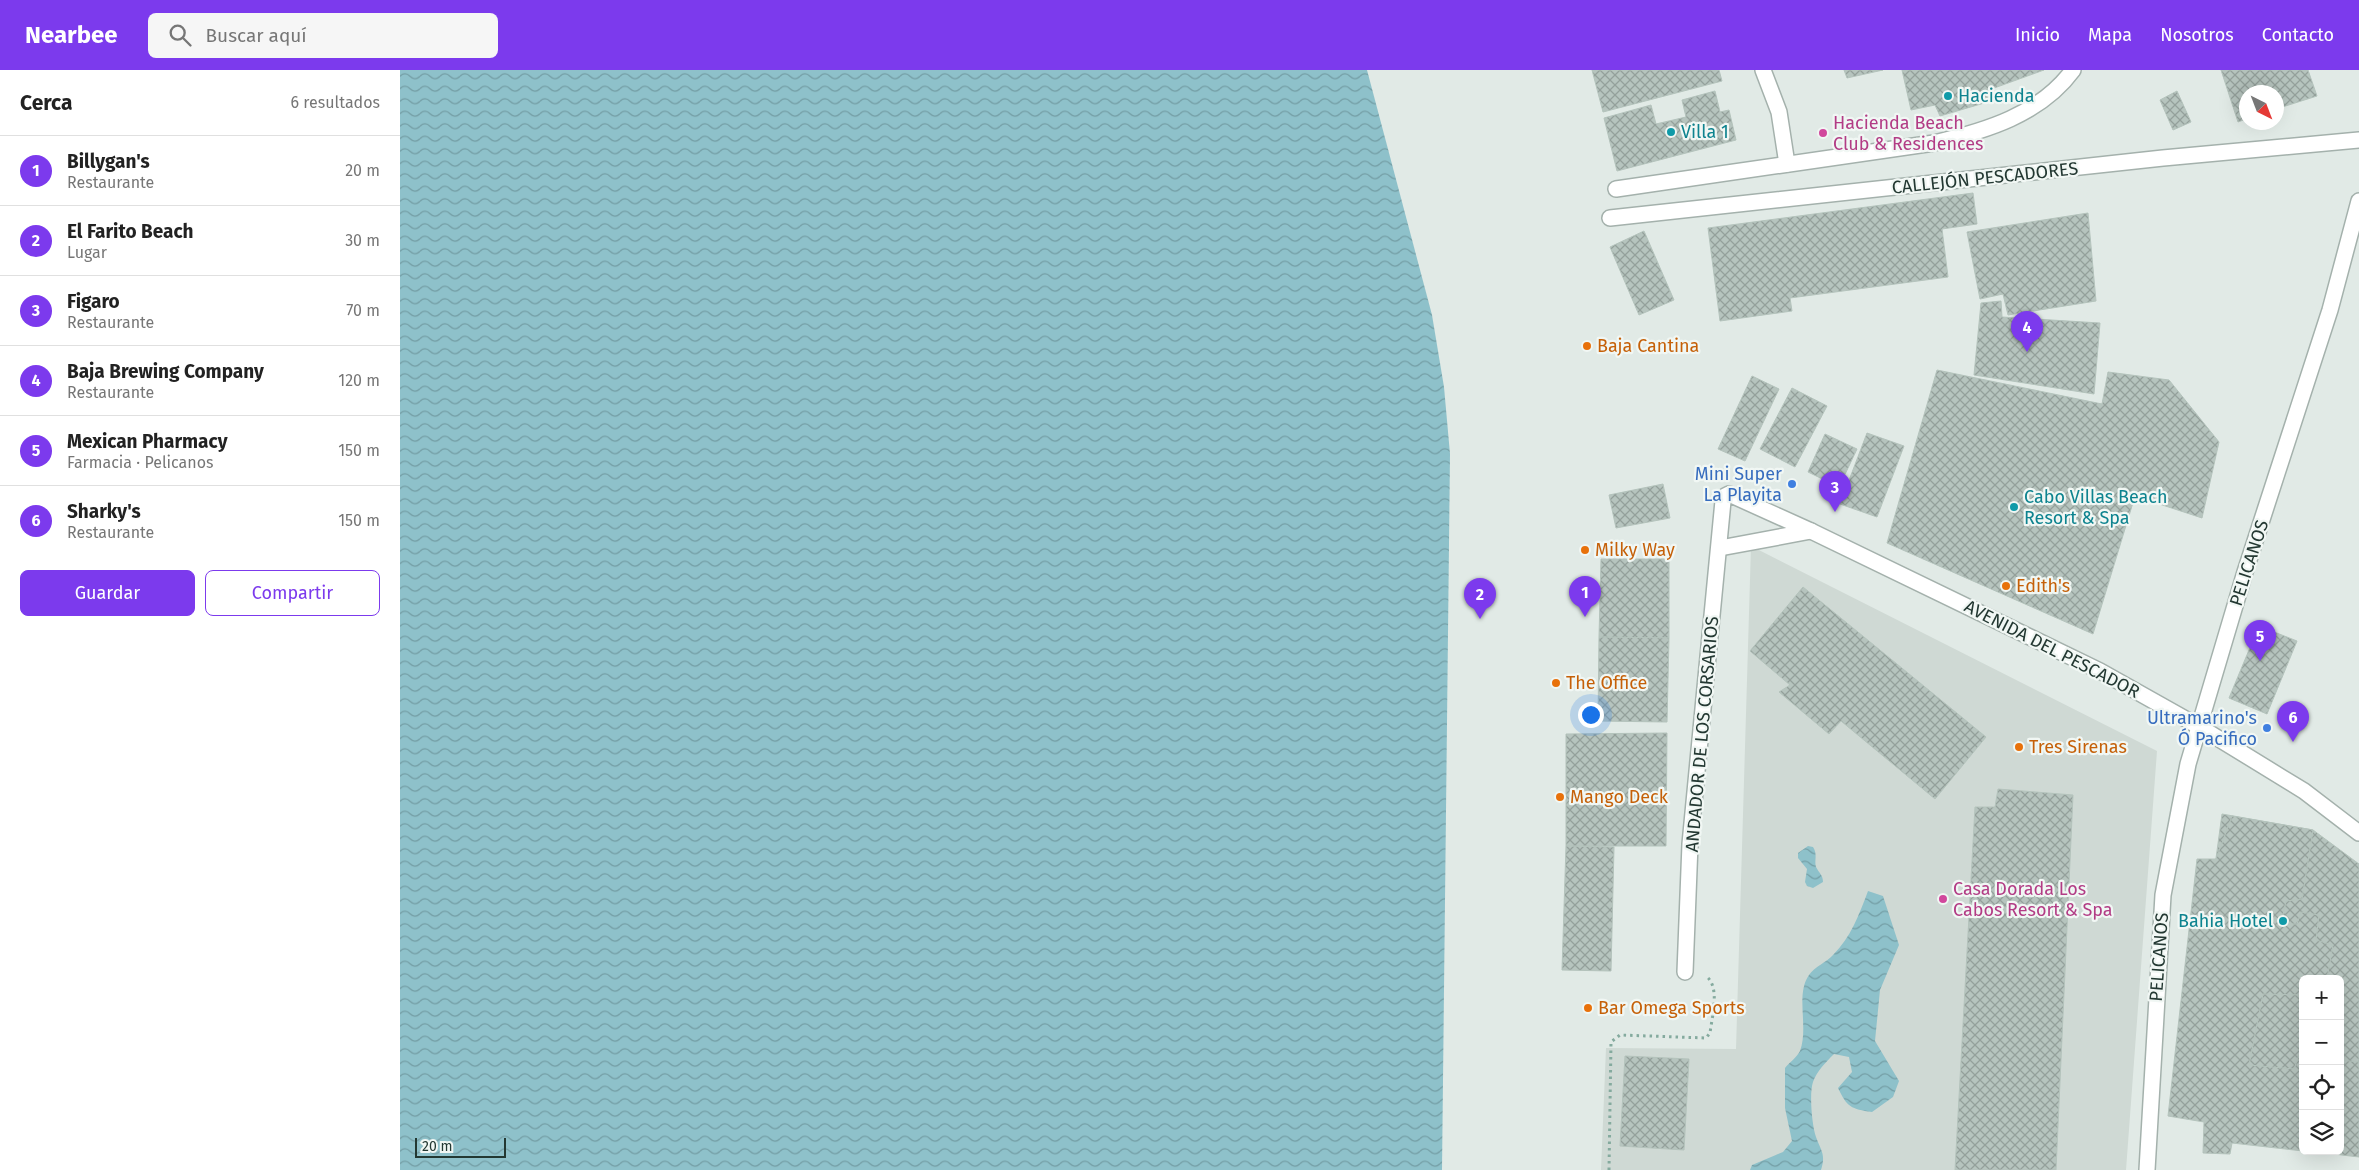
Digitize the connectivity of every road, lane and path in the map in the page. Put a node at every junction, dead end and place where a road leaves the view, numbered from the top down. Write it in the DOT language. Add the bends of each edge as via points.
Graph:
graph roads {
  1 [pos="1763,70"];
  2 [pos="2073,70"];
  3 [pos="2359,140"];
  4 [pos="1788,164"];
  5 [pos="1616,189"];
  6 [pos="2359,201"];
  7 [pos="1610,218"];
  8 [pos="1725,496"];
  9 [pos="1811,530"];
  10 [pos="1720,548"];
  11 [pos="2198,726"];
  12 [pos="2359,833"];
  13 [pos="1685,972"];
  14 [pos="1609,1170"];
  15 [pos="2147,1170"];
  1 -- 4 [label="street" via="1775,99"];
  2 -- 4 [label="street" via="2049,96 1991,127 1934,143"];
  3 -- 7 [label="street, CALLEJÓN PESCADORES"];
  4 -- 5 [label="street"];
  6 -- 11 [label="street, PELICANOS" via="2330,310"];
  8 -- 9 [label="street, AVENIDA DEL PESCADOR" via="1734,495"];
  8 -- 10 [label="street, ANDADOR DE LOS CORSARIOS"];
  9 -- 10 [label="street"];
  9 -- 11 [label="street, AVENIDA DEL PESCADOR" via="2100,671"];
  10 -- 13 [label="street, ANDADOR DE LOS CORSARIOS" via="1690,844"];
  11 -- 12 [label="street, AVENIDA DEL PESCADOR" via="2304,791"];
  11 -- 15 [label="street, PELICANOS" via="2163,896"];
  13 -- 14 [label="path" via="1705,975 1712,981 1710,1033 1706,1038 1620,1035 1611,1042"];
}
